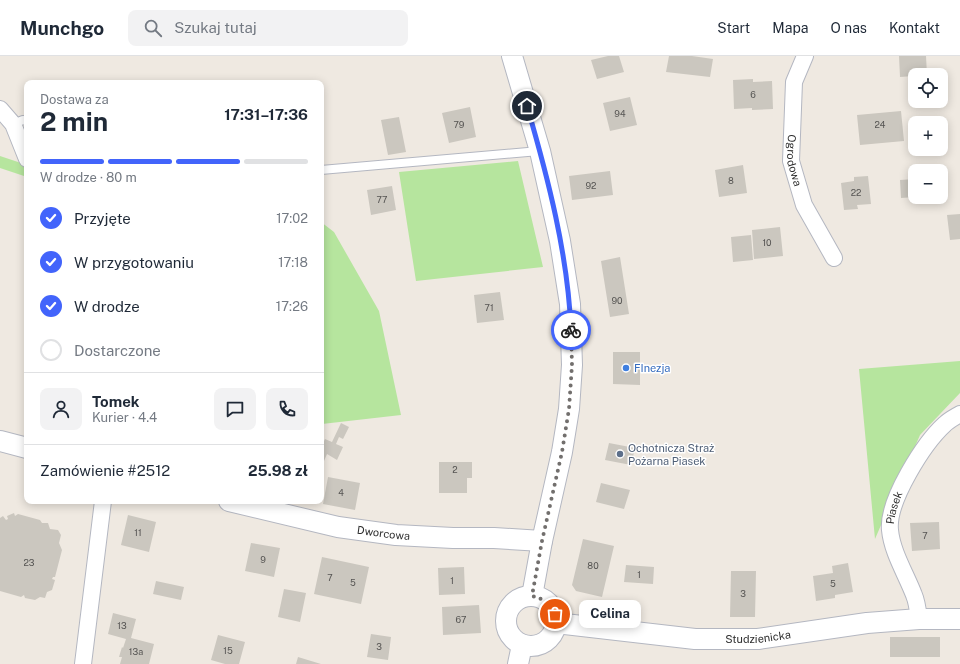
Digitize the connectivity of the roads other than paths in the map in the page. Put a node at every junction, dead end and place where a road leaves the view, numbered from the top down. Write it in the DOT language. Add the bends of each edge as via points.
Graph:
graph roads {
  1 [pos="512,56"];
  2 [pos="805,56"];
  3 [pos="0,110"];
  4 [pos="20,122"];
  5 [pos="24,144"];
  6 [pos="540,151"];
  7 [pos="324,170"];
  8 [pos="834,258"];
  9 [pos="960,414"];
  10 [pos="0,441"];
  11 [pos="24,447"];
  12 [pos="103,504"];
  13 [pos="242,504"];
  14 [pos="542,541"];
  15 [pos="532,596"];
  16 [pos="960,618"];
  17 [pos="919,619"];
  18 [pos="556,624"];
  19 [pos="520,655"];
  20 [pos="83,664"];
  1 -- 6 [label="street"];
  2 -- 8 [label="street, Ogrodowa" via="794,82 791,161 804,205"];
  3 -- 4 [label="street"];
  4 -- 5 [label="street"];
  6 -- 7 [label="lane"];
  6 -- 14 [label="street" via="560,241 570,304 572,365 569,409 562,452"];
  9 -- 17 [label="street, Piasek" via="945,424 922,451 899,490 892,510 890,529 915,597"];
  10 -- 11 [label="street"];
  12 -- 20 [label="street"];
  13 -- 14 [label="street, Dworcowa" via="338,527 396,535"];
  14 -- 15 [label="street"];
  15 -- 18 [label="street" via="542,598 551,606"];
  15 -- 19 [label="street" via="522,597 514,602 507,614 506,624"];
  16 -- 17 [label="street, Studzienicka"];
  17 -- 18 [label="street, Studzienicka" via="867,623 758,640 695,639"];
  18 -- 19 [label="street" via="551,636 543,643"];
}
